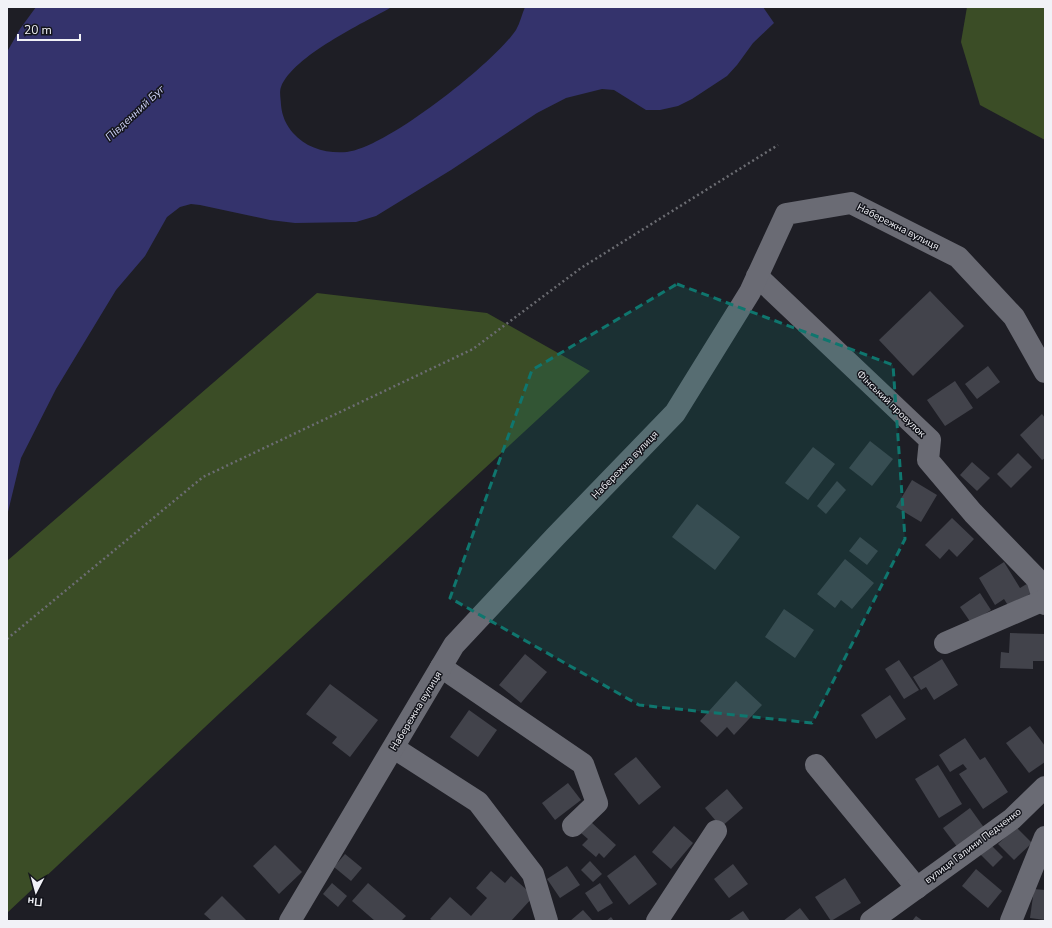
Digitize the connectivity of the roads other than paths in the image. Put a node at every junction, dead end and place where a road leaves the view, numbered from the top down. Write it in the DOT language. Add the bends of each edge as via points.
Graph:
graph roads {
  1 [pos="757,276"];
  2 [pos="1045,372"];
  3 [pos="1044,602"];
  4 [pos="945,643"];
  5 [pos="441,667"];
  6 [pos="394,748"];
  7 [pos="816,766"];
  8 [pos="1045,787"];
  9 [pos="573,826"];
  10 [pos="716,831"];
  11 [pos="1045,837"];
  12 [pos="917,888"];
  13 [pos="290,921"];
  14 [pos="547,921"];
  15 [pos="657,921"];
  16 [pos="871,921"];
  17 [pos="1011,921"];
  1 -- 2 [label="street, Набережна вулиця" via="786,214 852,203 958,257 1014,317"];
  1 -- 3 [label="street, Фінський провулок" via="930,440 928,460 973,513 1037,579"];
  1 -- 5 [label="street, Набережна вулиця" via="750,292 675,413 555,536 454,645"];
  3 -- 4 [label="street, Фінський провулок"];
  5 -- 6 [label="street, Набережна вулиця"];
  5 -- 9 [label="street" via="583,764 596,803"];
  6 -- 13 [label="street, Набережна вулиця"];
  6 -- 14 [label="street" via="478,802 533,874"];
  7 -- 12 [label="street, вулиця Галини Педченко"];
  8 -- 12 [label="street, вулиця Галини Педченко" via="1012,819"];
  10 -- 15 [label="street"];
  11 -- 17 [label="street"];
  12 -- 16 [label="street, вулиця Галини Педченко"];
}
